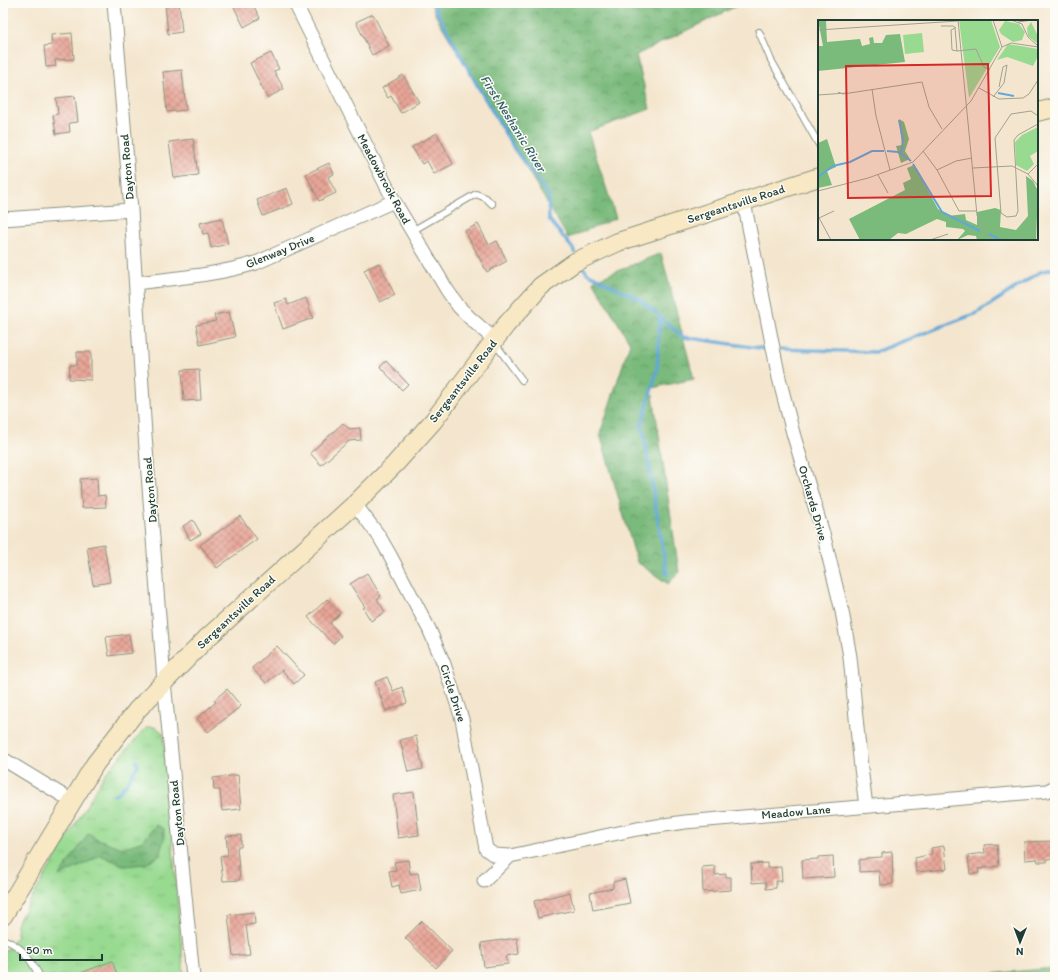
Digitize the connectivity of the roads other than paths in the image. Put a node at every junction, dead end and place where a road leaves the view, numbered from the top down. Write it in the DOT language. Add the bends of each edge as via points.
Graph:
graph roads {
  1 [pos="114,3"];
  2 [pos="295,3"];
  3 [pos="759,32"];
  4 [pos="1055,108"];
  5 [pos="1038,112"];
  6 [pos="818,143"];
  7 [pos="818,177"];
  8 [pos="394,201"];
  9 [pos="744,202"];
  10 [pos="492,204"];
  11 [pos="131,210"];
  12 [pos="3,219"];
  13 [pos="412,231"];
  14 [pos="136,283"];
  15 [pos="494,341"];
  16 [pos="522,380"];
  17 [pos="355,504"];
  18 [pos="164,681"];
  19 [pos="3,759"];
  20 [pos="1055,787"];
  21 [pos="72,801"];
  22 [pos="866,806"];
  23 [pos="538,849"];
  24 [pos="510,856"];
  25 [pos="484,881"];
  26 [pos="3,916"];
  27 [pos="3,939"];
  28 [pos="40,977"];
  29 [pos="193,977"];
  1 -- 11 [label="street, Dayton Road"];
  2 -- 8 [label="street, Meadowbrook Road"];
  3 -- 6 [label="lane" via="771,60"];
  4 -- 5 [label="main road"];
  7 -- 9 [label="main road, Sergeantsville Road"];
  8 -- 13 [label="street, Meadowbrook Road"];
  8 -- 14 [label="street, Glenway Drive" via="256,263 215,273"];
  9 -- 15 [label="main road, Sergeantsville Road" via="618,242 575,262 542,286"];
  9 -- 22 [label="street, Orchards Drive" via="779,378 842,611 850,657"];
  10 -- 13 [label="lane" via="476,194"];
  11 -- 12 [label="street"];
  11 -- 14 [label="street, Dayton Road"];
  13 -- 15 [label="street, Meadowbrook Road" via="459,307"];
  14 -- 18 [label="street, Dayton Road"];
  15 -- 16 [label="lane"];
  15 -- 17 [label="main road, Sergeantsville Road" via="434,420"];
  17 -- 18 [label="main road, Sergeantsville Road" via="206,639"];
  17 -- 24 [label="street, Circle Drive" via="391,557 429,629 444,664 462,719 486,849 494,855"];
  18 -- 21 [label="main road, Sergeantsville Road" via="137,710 95,764"];
  18 -- 29 [label="street, Dayton Road"];
  19 -- 21 [label="street"];
  20 -- 22 [label="street, Meadow Lane" via="1047,791"];
  21 -- 26 [label="main road, Sergeantsville Road"];
  22 -- 23 [label="street, Meadow Lane" via="684,822"];
  23 -- 24 [label="street, Circle Drive"];
  24 -- 25 [label="street"];
  27 -- 28 [label="lane" via="12,942 24,952"];
}
